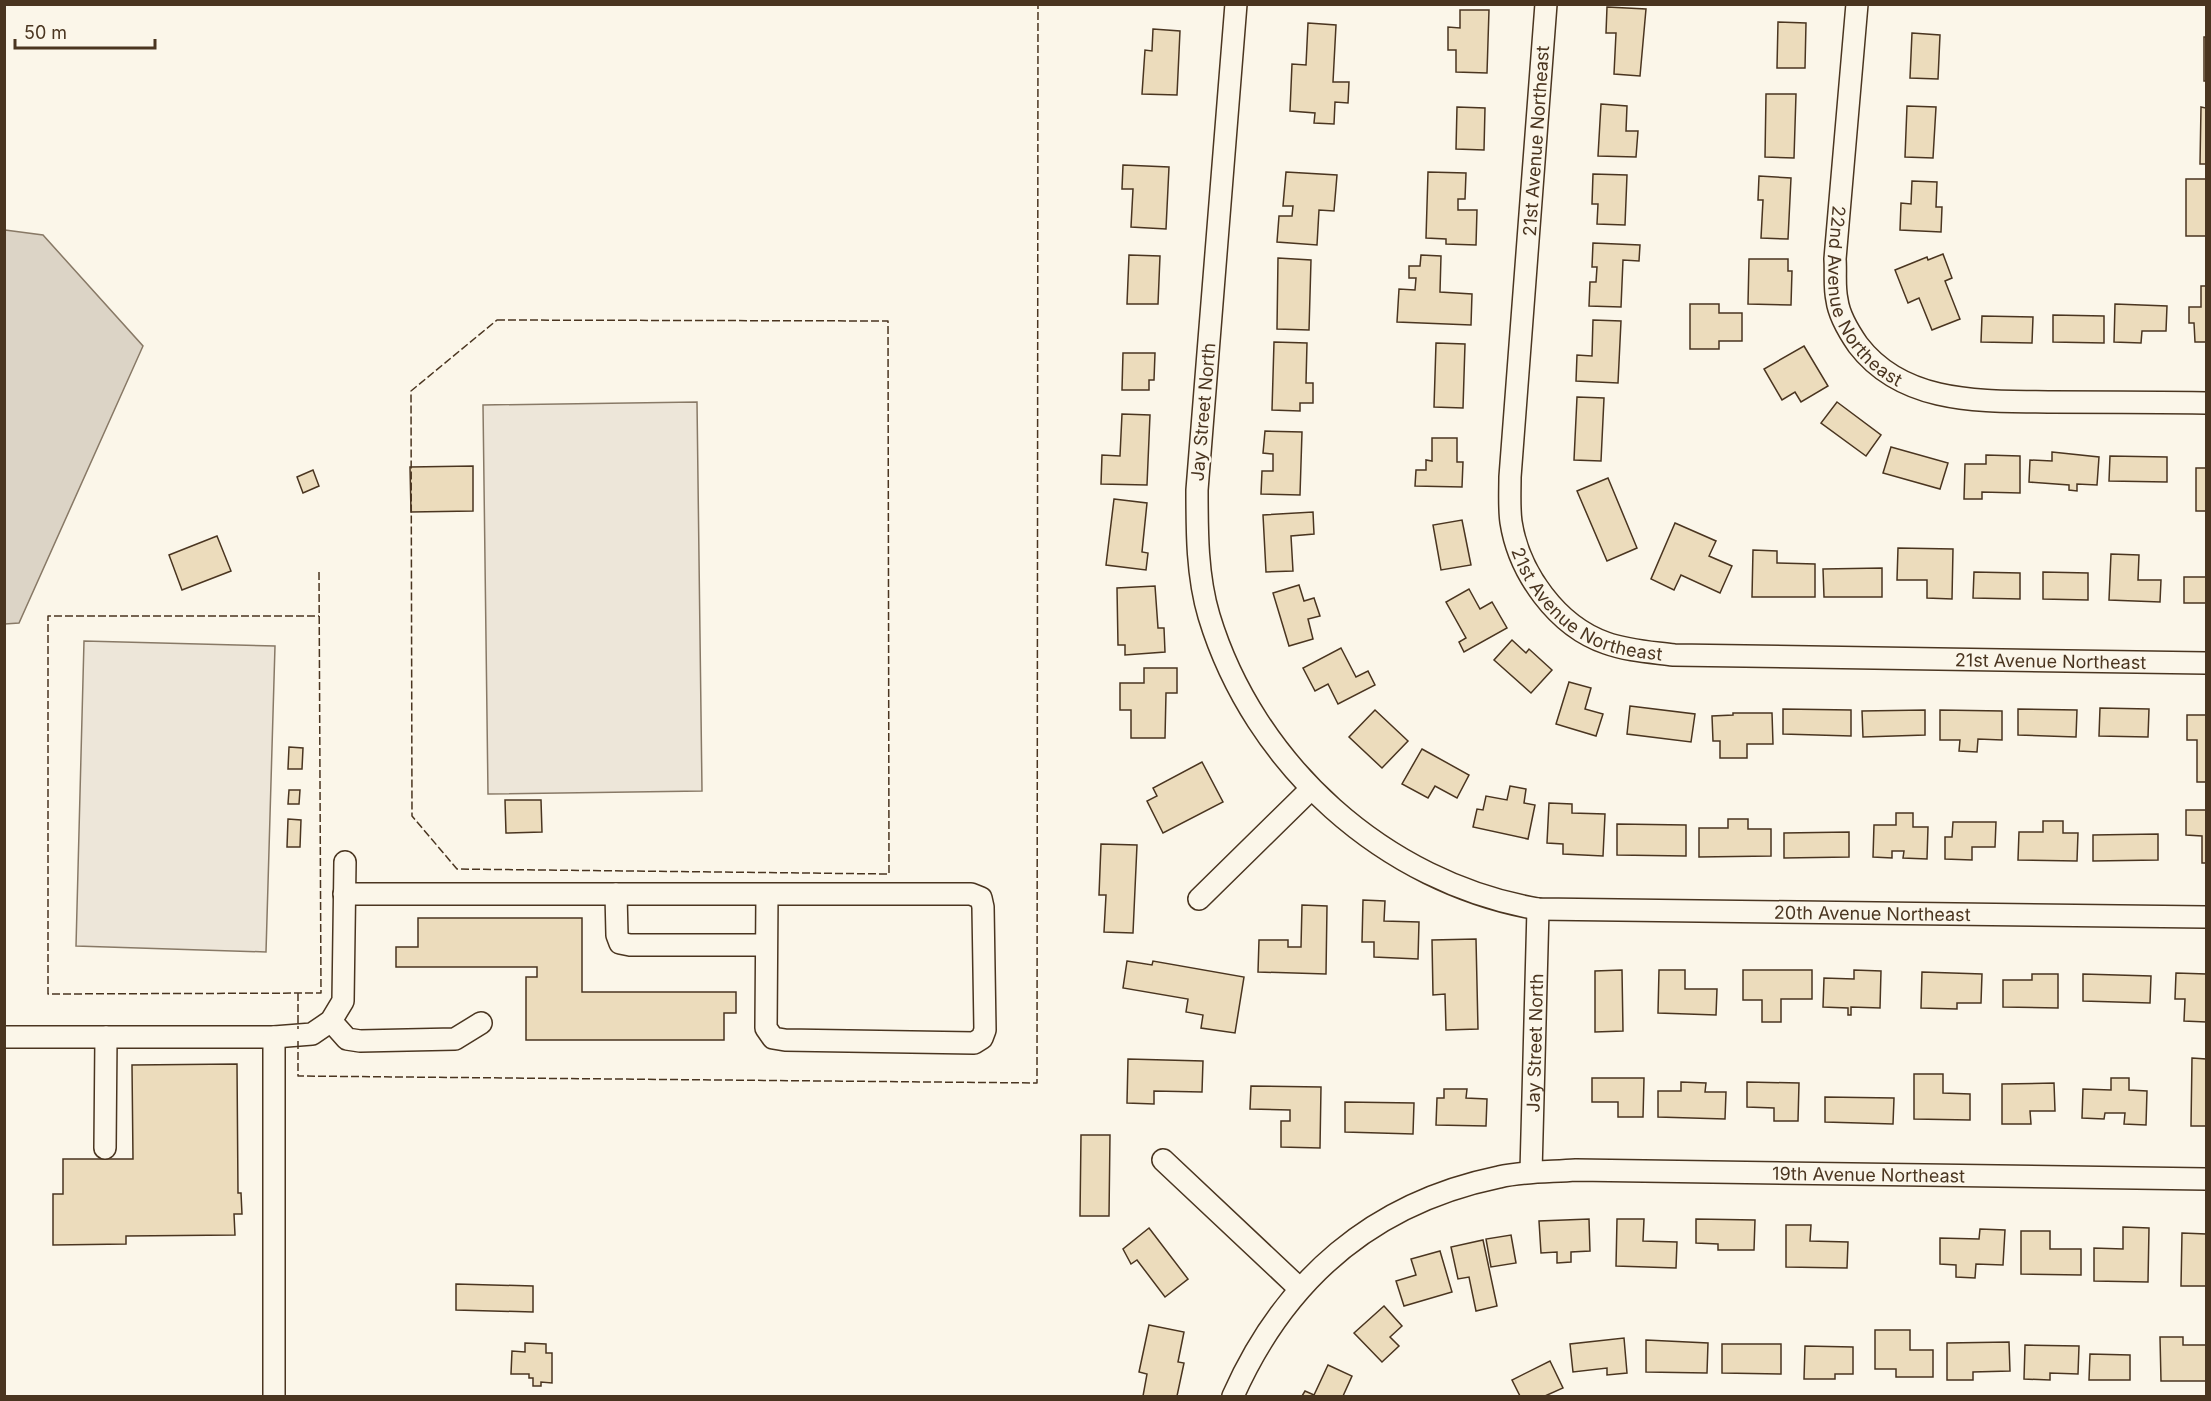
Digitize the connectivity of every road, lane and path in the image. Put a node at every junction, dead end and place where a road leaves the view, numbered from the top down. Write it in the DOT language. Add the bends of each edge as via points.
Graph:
graph roads {
  1 [pos="1236,4"];
  2 [pos="1546,4"];
  3 [pos="1857,4"];
  4 [pos="2206,403"];
  5 [pos="2206,663"];
  6 [pos="1311,789"];
  7 [pos="345,862"];
  8 [pos="344,894"];
  9 [pos="616,894"];
  10 [pos="766,894"];
  11 [pos="1199,899"];
  12 [pos="1538,909"];
  13 [pos="2206,917"];
  14 [pos="766,945"];
  15 [pos="330,1021"];
  16 [pos="481,1023"];
  17 [pos="106,1036"];
  18 [pos="4,1037"];
  19 [pos="274,1037"];
  20 [pos="105,1148"];
  21 [pos="1163,1160"];
  22 [pos="1531,1172"];
  23 [pos="2206,1179"];
  24 [pos="1299,1288"];
  25 [pos="274,1396"];
  26 [pos="1233,1396"];
  1 -- 6 [label="street, Jay Street North" via="1197,490 1197,539 1209,616 1227,663 1265,732"];
  2 -- 5 [label="street, 21st Avenue Northeast" via="1510,477 1511,522 1523,563 1549,603 1567,621 1607,644 1674,655"];
  3 -- 4 [label="street, 22nd Avenue Northeast" via="1836,269 1837,300 1843,319 1867,356 1904,384 1948,397"];
  6 -- 11 [label="street"];
  6 -- 12 [label="street, Jay Street North" via="1353,827 1406,862 1466,890"];
  7 -- 8 [label="street"];
  8 -- 9 [label="street"];
  8 -- 15 [label="street" via="343,1001"];
  9 -- 10 [label="street"];
  9 -- 14 [label="street" via="620,943"];
  10 -- 14 [label="street"];
  10 -- 14 [label="street" via="971,894 981,898 985,1030 982,1038 974,1043 773,1038 766,1028"];
  12 -- 13 [label="street, 20th Avenue Northeast"];
  12 -- 22 [label="street, Jay Street North"];
  15 -- 16 [label="street" via="347,1039 360,1041 455,1039"];
  15 -- 19 [label="street" via="312,1034"];
  17 -- 18 [label="street"];
  17 -- 19 [label="street"];
  17 -- 20 [label="street"];
  19 -- 25 [label="street"];
  21 -- 24 [label="street"];
  22 -- 23 [label="street, 19th Avenue Northeast"];
  22 -- 24 [label="street" via="1500,1176 1405,1207 1334,1255"];
  24 -- 26 [label="street" via="1263,1338"];
}
